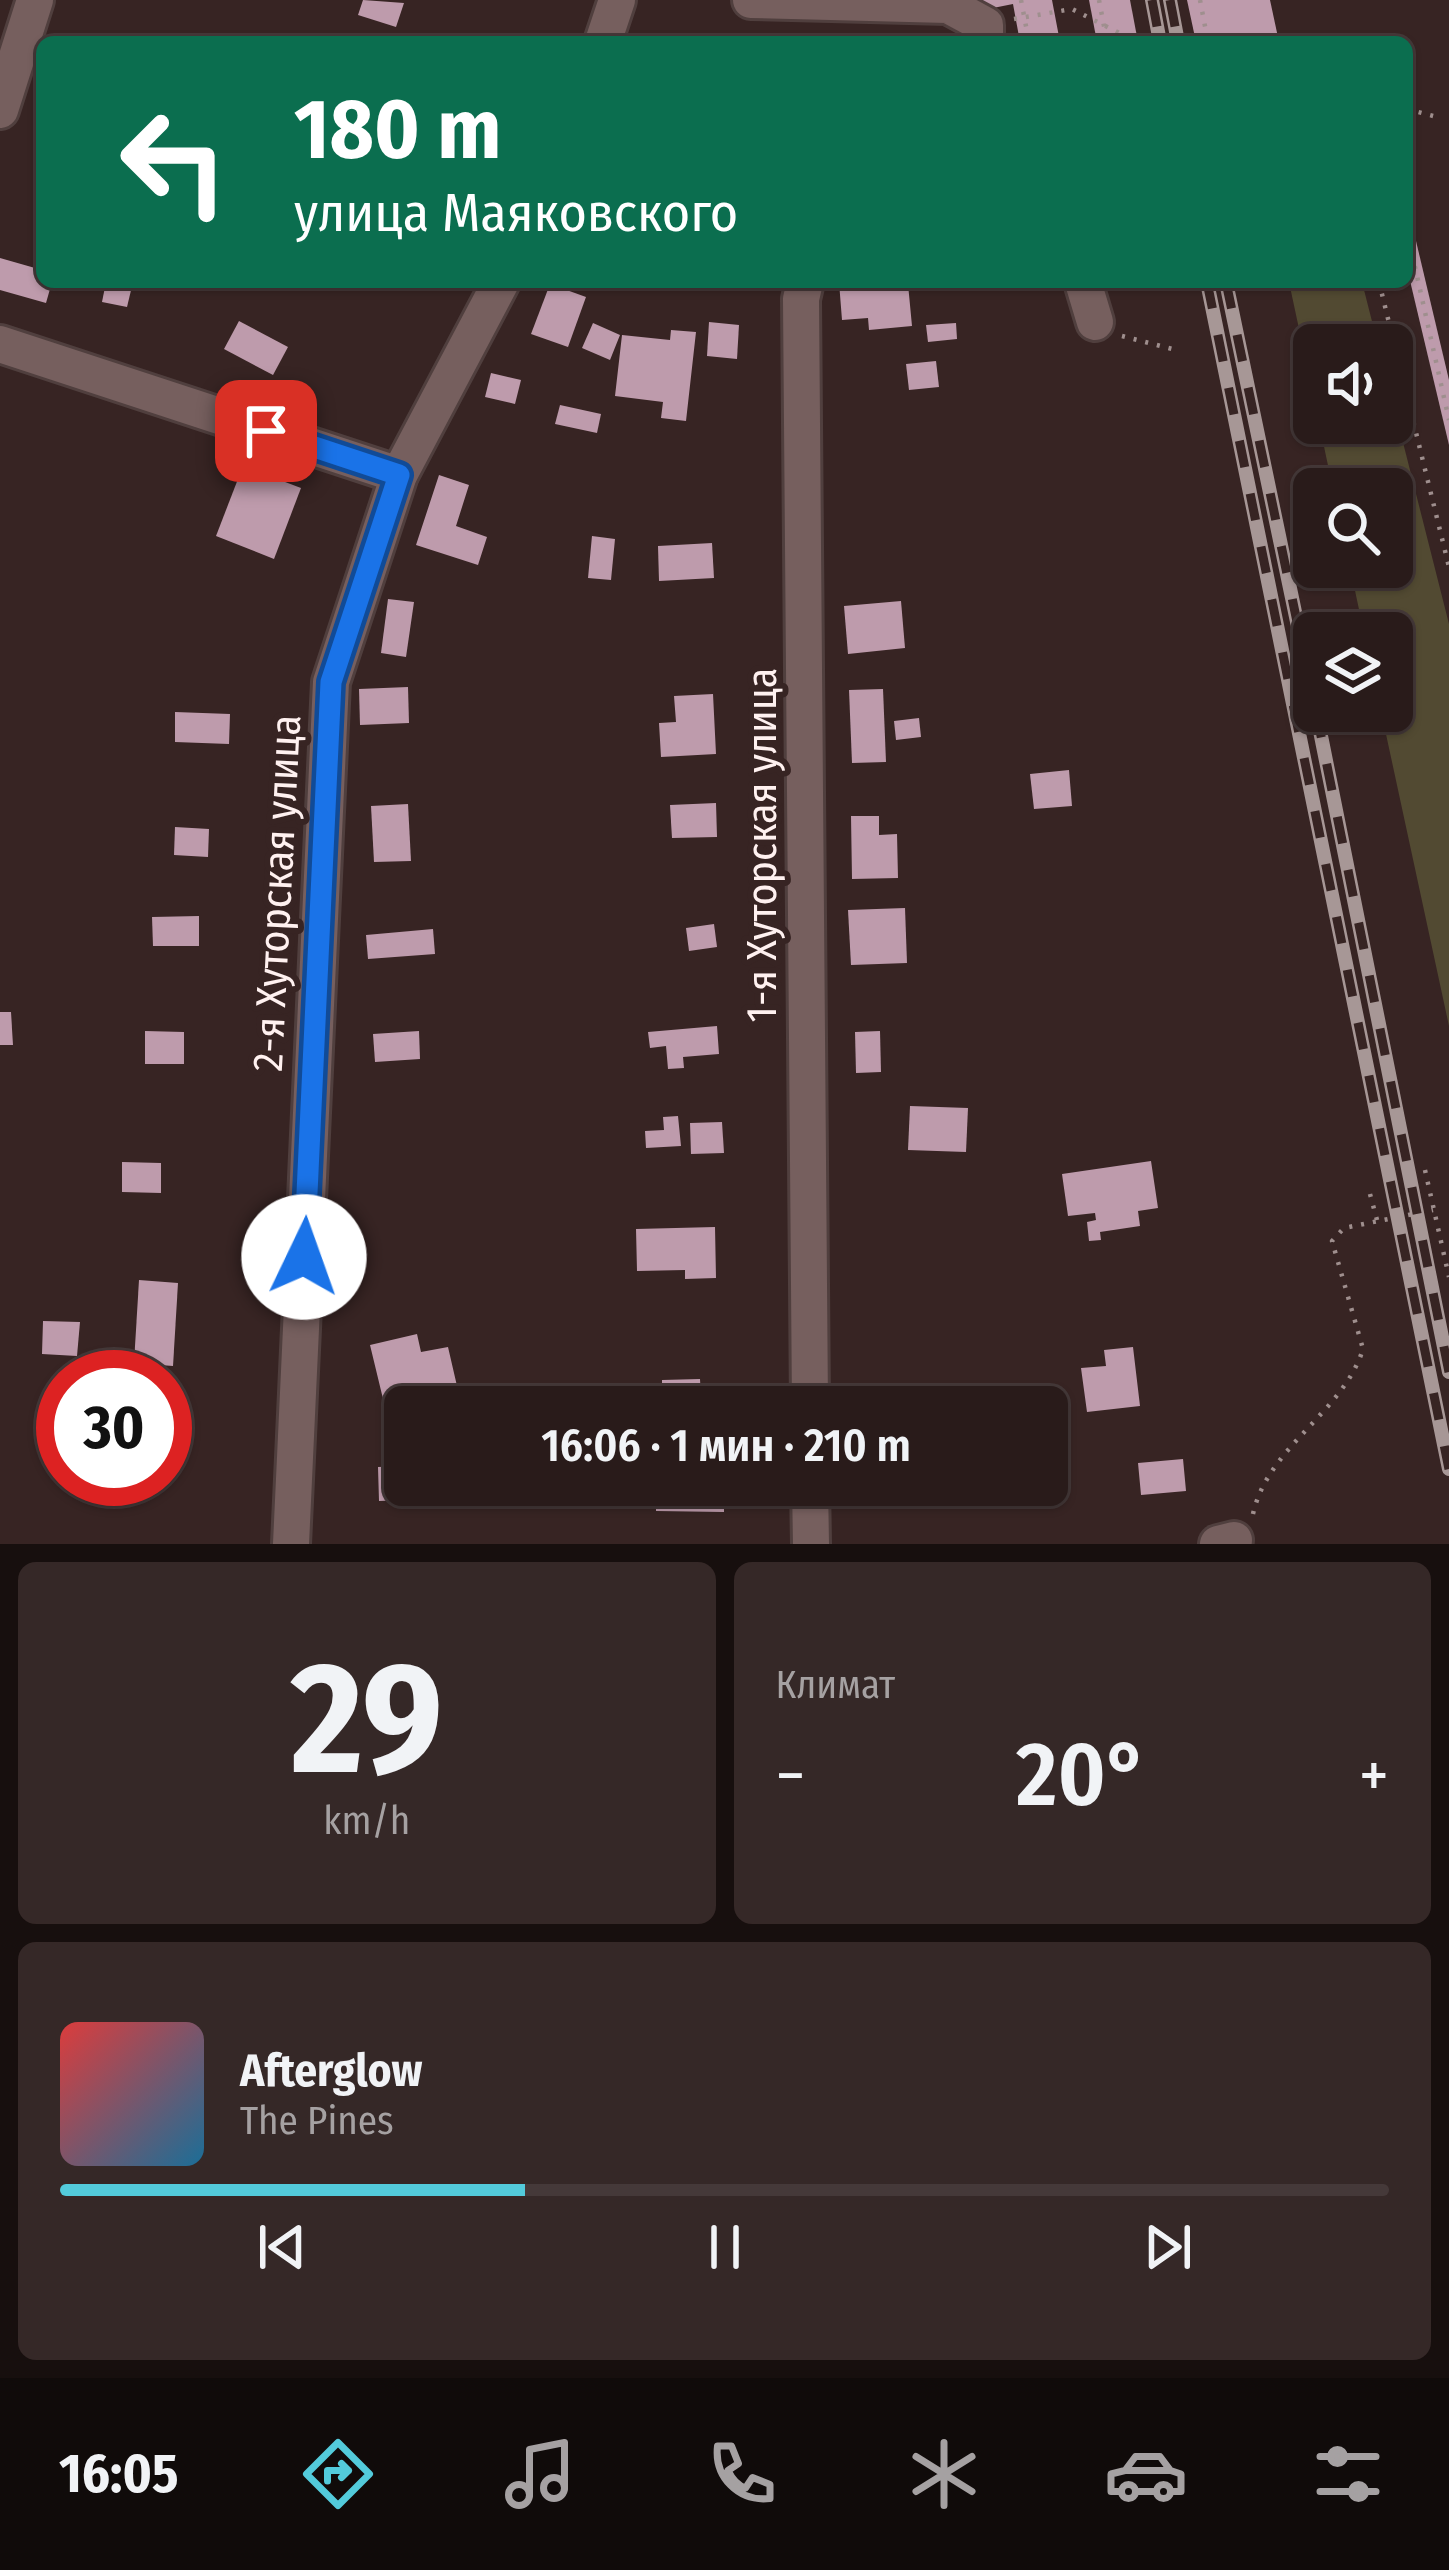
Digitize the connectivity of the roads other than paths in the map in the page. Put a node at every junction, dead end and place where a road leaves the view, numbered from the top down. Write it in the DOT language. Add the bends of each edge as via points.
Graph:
graph roads {
  1 [pos="35,0"];
  2 [pos="617,0"];
  3 [pos="751,0"];
  4 [pos="949,3"];
  5 [pos="985,33"];
  6 [pos="605,36"];
  7 [pos="0,110"];
  8 [pos="498,288"];
  9 [pos="804,288"];
  10 [pos="1085,288"];
  11 [pos="1096,322"];
  12 [pos="0,344"];
  13 [pos="399,475"];
  14 [pos="810,1386"];
  15 [pos="810,1506"];
  16 [pos="290,1544"];
  17 [pos="811,1544"];
  1 -- 7 [label="street"];
  2 -- 6 [label="street"];
  3 -- 4 [label="street"];
  4 -- 5 [label="street"];
  8 -- 13 [label="street, 2-я Хуторская улица"];
  9 -- 14 [label="street, 1-я Хуторская улица"];
  10 -- 11 [label="street"];
  12 -- 13 [label="street"];
  13 -- 16 [label="street, 2-я Хуторская улица" via="331,682"];
  15 -- 17 [label="street"];
}
